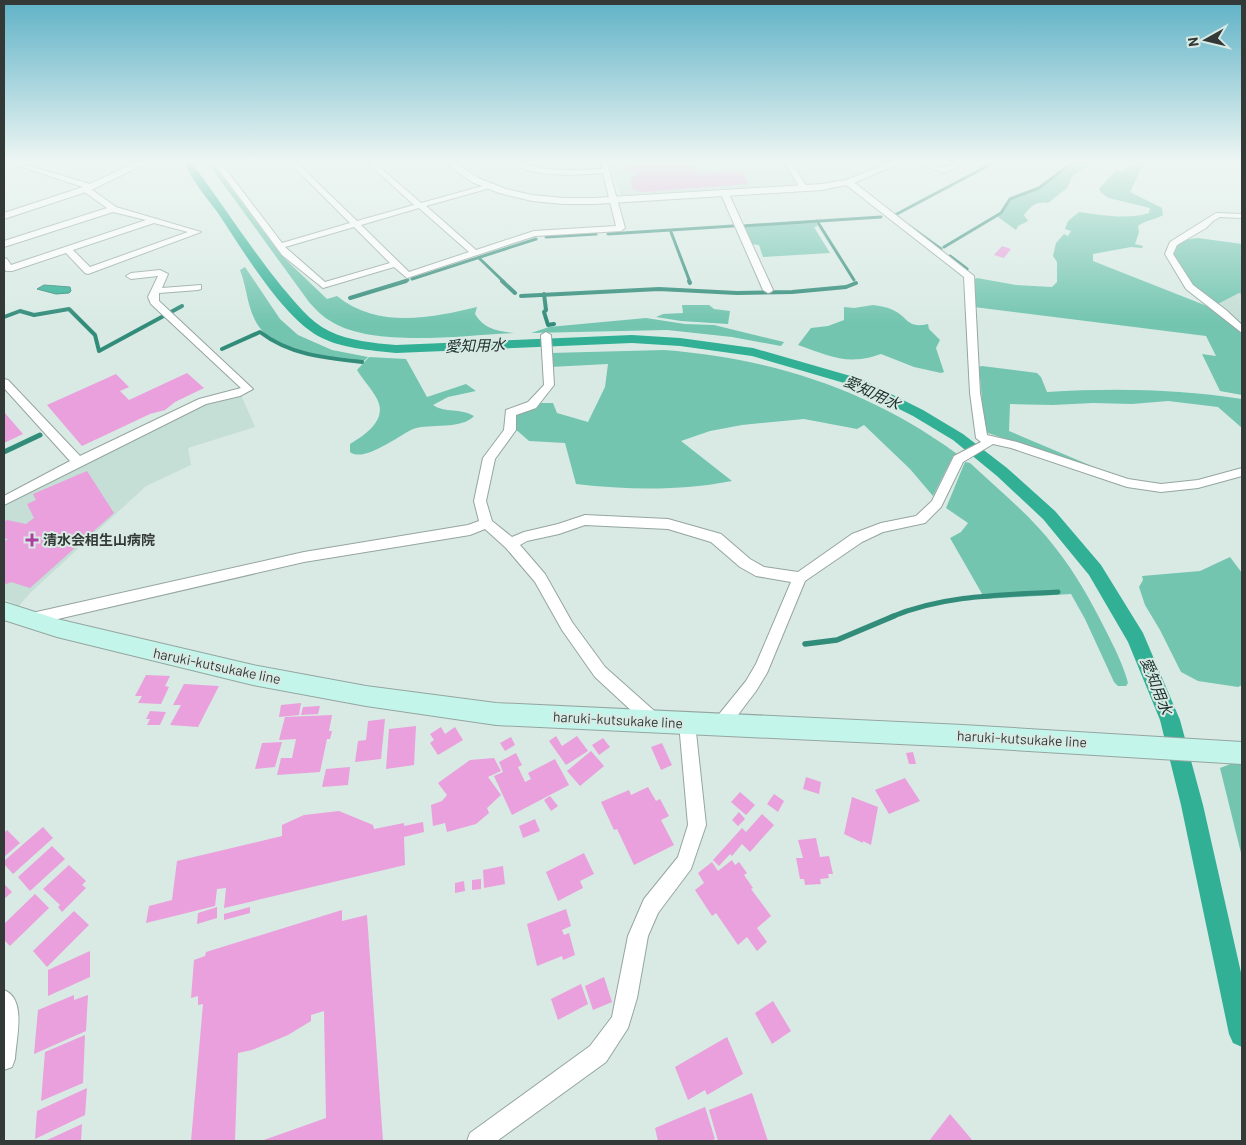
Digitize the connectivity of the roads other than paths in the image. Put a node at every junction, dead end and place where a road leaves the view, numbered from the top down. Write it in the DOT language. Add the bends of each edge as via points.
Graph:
graph roads {
  1 [pos="90,216"];
  2 [pos="137,216"];
  3 [pos="258,216"];
  4 [pos="346,216"];
  5 [pos="383,216"];
  6 [pos="434,216"];
  7 [pos="618,216"];
  8 [pos="735,216"];
  9 [pos="892,216"];
  10 [pos="1216,216"];
  11 [pos="152,221"];
  12 [pos="354,225"];
  13 [pos="4,244"];
  14 [pos="280,246"];
  15 [pos="67,250"];
  16 [pos="475,253"];
  17 [pos="4,261"];
  18 [pos="395,264"];
  19 [pos="131,276"];
  20 [pos="198,287"];
  21 [pos="768,290"];
  22 [pos="156,292"];
  23 [pos="1242,330"];
  24 [pos="546,335"];
  25 [pos="4,382"];
  26 [pos="988,443"];
  27 [pos="78,462"];
  28 [pos="1242,472"];
  29 [pos="4,501"];
  30 [pos="486,523"];
  31 [pos="511,544"];
  32 [pos="800,578"];
  33 [pos="4,611"];
  34 [pos="32,619"];
  35 [pos="654,721"];
  36 [pos="687,723"];
  37 [pos="722,723"];
  38 [pos="1242,753"];
  39 [pos="4,1000"];
  40 [pos="4,1059"];
  41 [pos="478,1141"];
  1 -- 13 [label="street"];
  2 -- 11 [label="street"];
  3 -- 14 [label="street"];
  4 -- 12 [label="street"];
  5 -- 12 [label="street"];
  6 -- 16 [label="street"];
  7 -- 16 [label="street" via="621,228 534,234"];
  8 -- 21 [label="street"];
  9 -- 28 [label="street" via="969,276 975,393 982,438 1013,445 1127,483 1160,488 1198,484"];
  10 -- 23 [label="street" via="1173,244 1169,254 1189,287"];
  11 -- 15 [label="street"];
  11 -- 15 [label="street" via="197,232 88,271"];
  12 -- 14 [label="street"];
  12 -- 18 [label="street"];
  14 -- 18 [label="street" via="323,285"];
  15 -- 17 [label="street" via="9,269"];
  16 -- 18 [label="street" via="407,275"];
  19 -- 22 [label="street" via="162,274"];
  20 -- 22 [label="street"];
  22 -- 27 [label="street" via="154,302 248,389 203,401"];
  24 -- 30 [label="street" via="548,384 532,405 510,413 510,430 489,458 480,501"];
  25 -- 27 [label="street"];
  26 -- 32 [label="street" via="958,459 937,504 920,520 881,528 857,538"];
  27 -- 29 [label="street"];
  30 -- 31 [label="street"];
  30 -- 34 [label="street" via="470,530 304,557"];
  31 -- 32 [label="street" via="524,537 585,520 668,524 716,538 760,572"];
  31 -- 35 [label="street" via="540,578 600,672"];
  32 -- 37 [label="street" via="762,668"];
  33 -- 34 [label="main road, haruki-kutsukake line"];
  34 -- 35 [label="main road, haruki-kutsukake line" via="144,650 366,696 496,714"];
  35 -- 36 [label="main road, haruki-kutsukake line"];
  36 -- 37 [label="main road, haruki-kutsukake line"];
  36 -- 41 [label="street" via="697,825 684,864 651,906 638,936 621,1021 598,1054"];
  37 -- 38 [label="main road, haruki-kutsukake line"];
  39 -- 40 [label="street" via="8,1005"];
}
